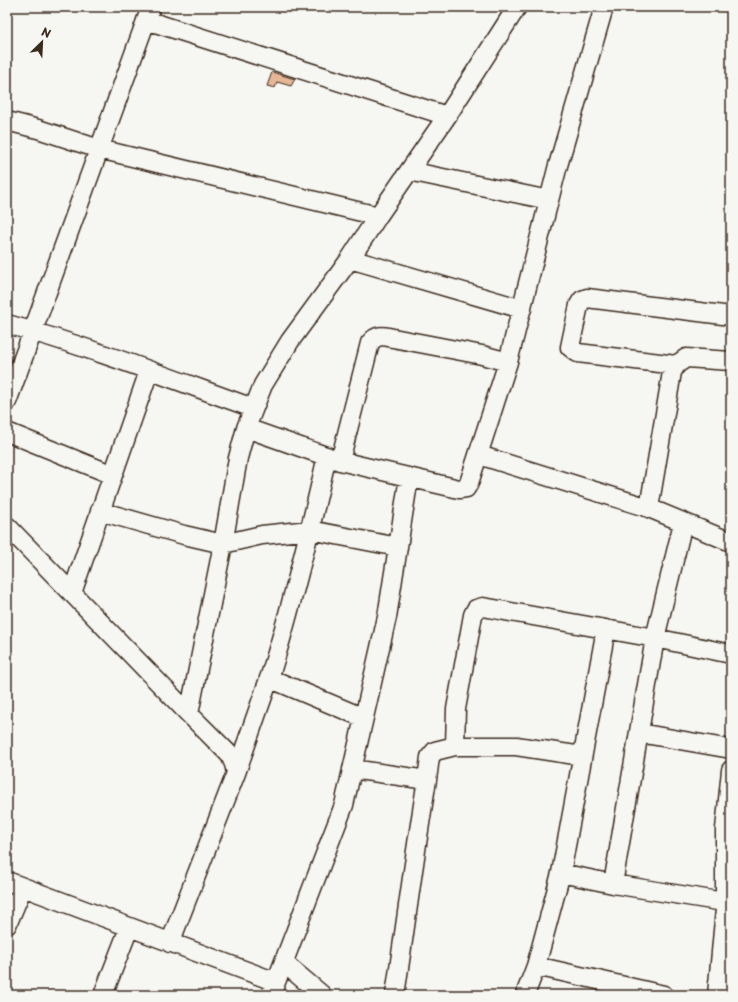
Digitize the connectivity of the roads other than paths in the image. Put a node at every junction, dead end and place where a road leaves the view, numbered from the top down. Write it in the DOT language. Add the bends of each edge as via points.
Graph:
graph roads {
  1 [pos="517,7"];
  2 [pos="604,7"];
  3 [pos="149,14"];
  4 [pos="447,116"];
  5 [pos="7,121"];
  6 [pos="100,149"];
  7 [pos="409,171"];
  8 [pos="549,200"];
  9 [pos="378,216"];
  10 [pos="350,259"];
  11 [pos="522,309"];
  12 [pos="731,316"];
  13 [pos="7,324"];
  14 [pos="33,331"];
  15 [pos="731,361"];
  16 [pos="508,362"];
  17 [pos="676,365"];
  18 [pos="149,371"];
  19 [pos="7,402"];
  20 [pos="253,408"];
  21 [pos="246,428"];
  22 [pos="7,432"];
  23 [pos="479,454"];
  24 [pos="334,458"];
  25 [pos="113,475"];
  26 [pos="409,477"];
  27 [pos="649,508"];
  28 [pos="100,512"];
  29 [pos="682,523"];
  30 [pos="7,526"];
  31 [pos="310,530"];
  32 [pos="731,542"];
  33 [pos="223,544"];
  34 [pos="398,547"];
  35 [pos="72,593"];
  36 [pos="606,629"];
  37 [pos="656,638"];
  38 [pos="731,654"];
  39 [pos="269,678"];
  40 [pos="189,714"];
  41 [pos="364,718"];
  42 [pos="639,734"];
  43 [pos="455,746"];
  44 [pos="731,749"];
  45 [pos="582,756"];
  46 [pos="352,769"];
  47 [pos="731,770"];
  48 [pos="236,773"];
  49 [pos="427,780"];
  50 [pos="728,829"];
  51 [pos="561,873"];
  52 [pos="15,884"];
  53 [pos="613,884"];
  54 [pos="727,907"];
  55 [pos="7,924"];
  56 [pos="128,928"];
  57 [pos="170,943"];
  58 [pos="284,963"];
  59 [pos="536,966"];
  60 [pos="273,989"];
  61 [pos="103,995"];
  62 [pos="322,995"];
  63 [pos="395,995"];
  64 [pos="525,995"];
  65 [pos="664,995"];
  66 [pos="717,995"];
  1 -- 4 [label="street"];
  2 -- 8 [label="street"];
  3 -- 4 [label="street"];
  3 -- 6 [label="street"];
  4 -- 7 [label="street"];
  5 -- 6 [label="street"];
  6 -- 9 [label="street"];
  6 -- 14 [label="street"];
  7 -- 8 [label="street"];
  7 -- 9 [label="street"];
  8 -- 11 [label="street"];
  9 -- 10 [label="street"];
  10 -- 11 [label="street"];
  10 -- 20 [label="street" via="290,342 263,385"];
  11 -- 16 [label="street"];
  12 -- 17 [label="street" via="587,298 582,300 570,347 572,350 578,353"];
  13 -- 14 [label="street"];
  14 -- 18 [label="street"];
  14 -- 19 [label="street"];
  15 -- 17 [label="street" via="686,358"];
  16 -- 23 [label="street"];
  16 -- 24 [label="street" via="393,338 374,338 370,343"];
  17 -- 27 [label="street" via="672,372"];
  18 -- 20 [label="street"];
  18 -- 25 [label="street"];
  20 -- 21 [label="street"];
  21 -- 24 [label="street"];
  21 -- 33 [label="street" via="238,458"];
  22 -- 25 [label="street"];
  23 -- 26 [label="street" via="466,488 459,489"];
  23 -- 27 [label="street"];
  24 -- 26 [label="street"];
  24 -- 31 [label="street"];
  25 -- 28 [label="street"];
  26 -- 34 [label="street"];
  27 -- 29 [label="street"];
  28 -- 33 [label="street"];
  28 -- 35 [label="street"];
  29 -- 32 [label="street"];
  29 -- 37 [label="street"];
  30 -- 35 [label="street"];
  31 -- 33 [label="street" via="262,535"];
  31 -- 34 [label="street"];
  31 -- 39 [label="street"];
  33 -- 40 [label="street"];
  34 -- 41 [label="street" via="387,617"];
  35 -- 40 [label="street"];
  36 -- 37 [label="street"];
  36 -- 43 [label="street" via="483,607 476,609 456,709"];
  36 -- 45 [label="street"];
  37 -- 38 [label="street"];
  37 -- 42 [label="street"];
  39 -- 41 [label="street"];
  39 -- 48 [label="street"];
  40 -- 48 [label="street" via="230,754"];
  41 -- 46 [label="street"];
  42 -- 44 [label="street"];
  42 -- 53 [label="street"];
  43 -- 45 [label="street" via="516,746"];
  43 -- 49 [label="street" via="435,751 430,757"];
  45 -- 51 [label="street"];
  46 -- 49 [label="street"];
  46 -- 58 [label="street" via="344,805"];
  47 -- 50 [label="street"];
  48 -- 57 [label="street"];
  49 -- 63 [label="street"];
  50 -- 54 [label="street"];
  51 -- 53 [label="street"];
  51 -- 59 [label="street"];
  52 -- 55 [label="street"];
  52 -- 56 [label="street"];
  53 -- 54 [label="street"];
  54 -- 66 [label="street"];
  56 -- 57 [label="street"];
  56 -- 61 [label="street"];
  57 -- 60 [label="street"];
  58 -- 60 [label="street"];
  58 -- 62 [label="street"];
  59 -- 64 [label="street"];
  59 -- 65 [label="street"];
}
